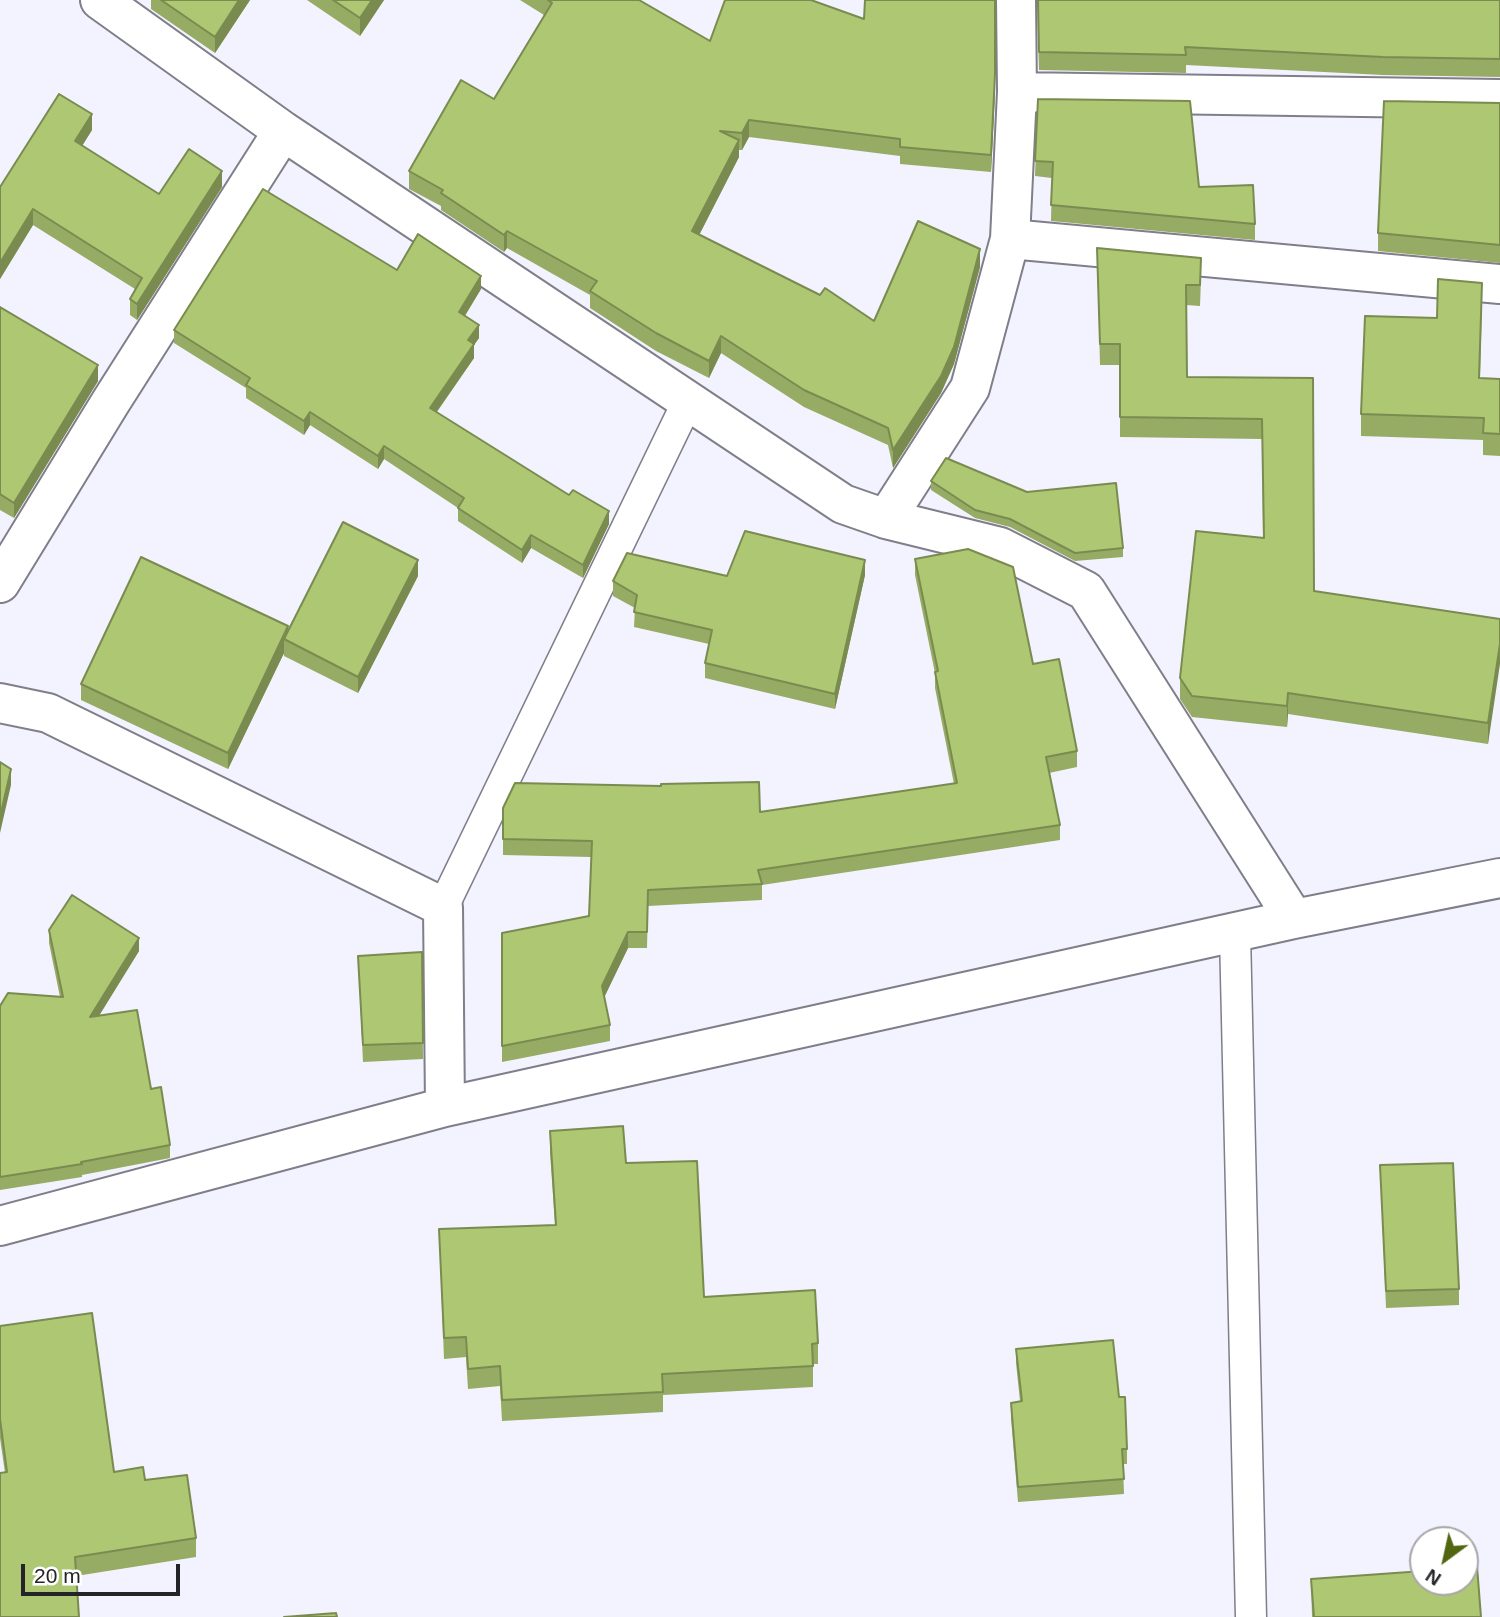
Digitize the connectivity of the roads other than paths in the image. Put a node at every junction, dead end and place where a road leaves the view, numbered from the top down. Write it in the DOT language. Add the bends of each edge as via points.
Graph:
graph roads {
  1 [pos="100,0"];
  2 [pos="1016,0"];
  3 [pos="1017,92"];
  4 [pos="1500,99"];
  5 [pos="283,131"];
  6 [pos="1010,239"];
  7 [pos="1500,284"];
  8 [pos="688,401"];
  9 [pos="886,519"];
  10 [pos="0,583"];
  11 [pos="0,703"];
  12 [pos="1500,878"];
  13 [pos="443,907"];
  14 [pos="1294,919"];
  15 [pos="1235,934"];
  16 [pos="445,1107"];
  17 [pos="0,1226"];
  18 [pos="1251,1617"];
  1 -- 5 [label="street"];
  2 -- 3 [label="street"];
  3 -- 4 [label="street"];
  3 -- 6 [label="street"];
  5 -- 8 [label="street"];
  5 -- 10 [label="street"];
  6 -- 7 [label="street"];
  6 -- 9 [label="street" via="970,388"];
  8 -- 9 [label="street" via="843,504"];
  8 -- 13 [label="lane"];
  9 -- 14 [label="street" via="1000,547 1086,591"];
  11 -- 13 [label="street" via="48,713"];
  12 -- 14 [label="street"];
  13 -- 16 [label="street"];
  14 -- 15 [label="street"];
  15 -- 16 [label="street"];
  15 -- 18 [label="lane"];
  16 -- 17 [label="street"];
}
